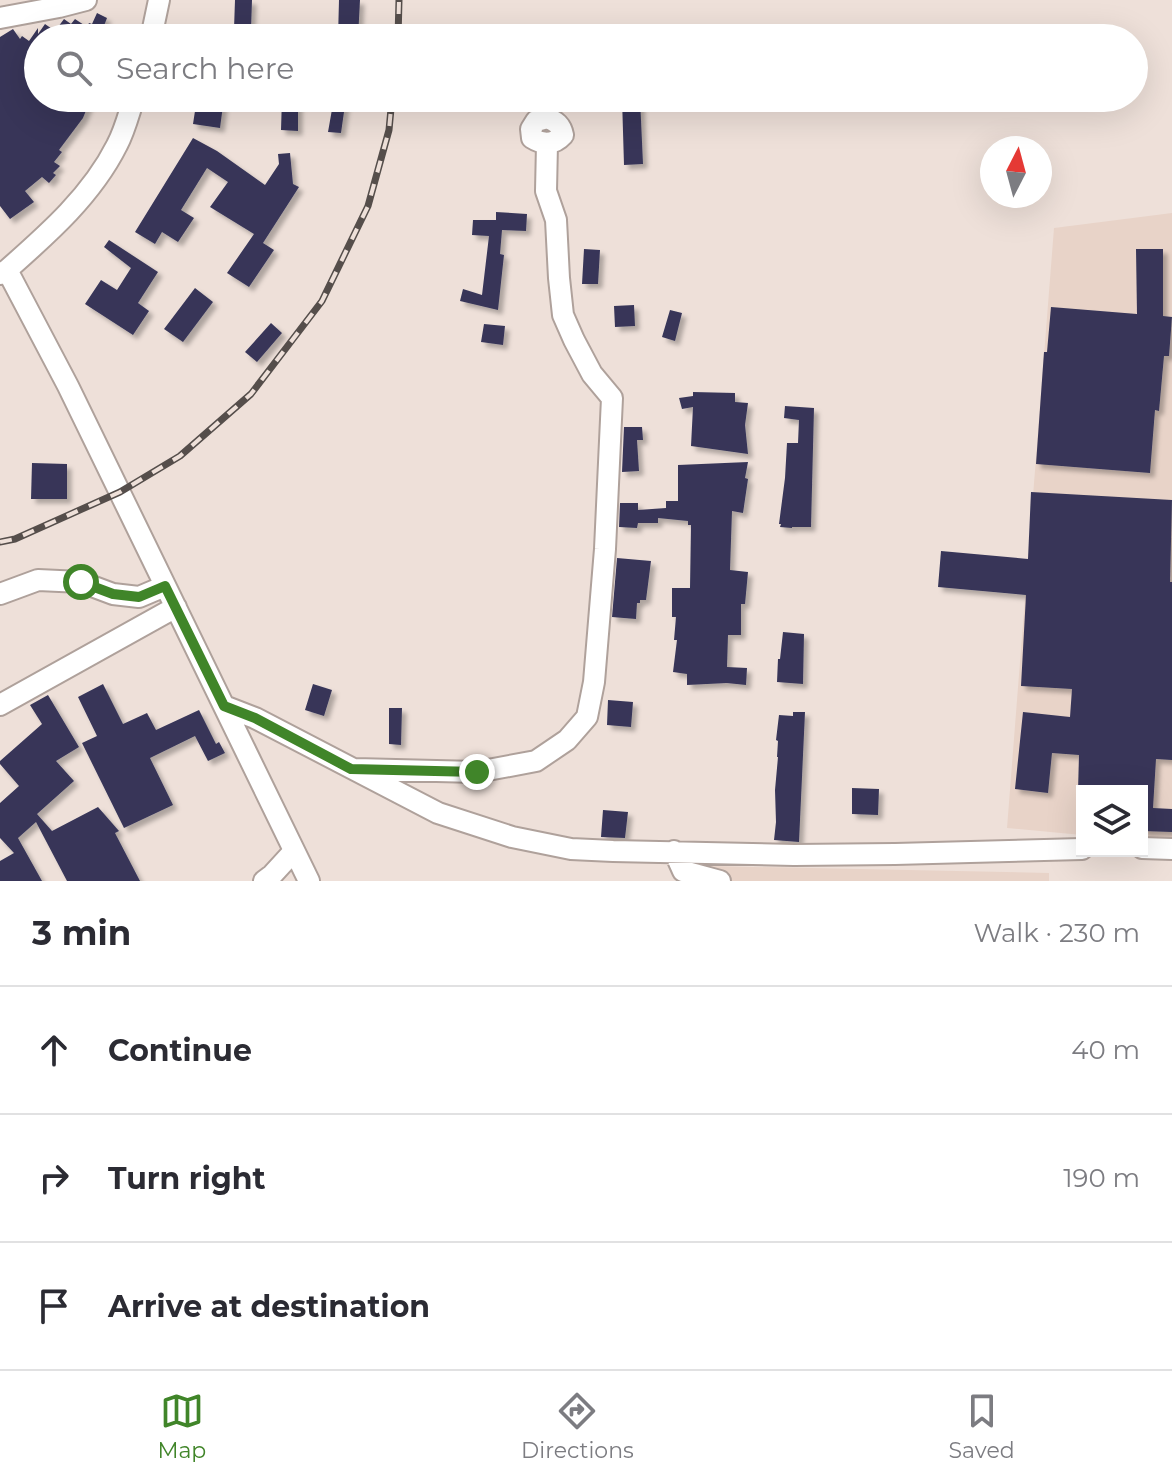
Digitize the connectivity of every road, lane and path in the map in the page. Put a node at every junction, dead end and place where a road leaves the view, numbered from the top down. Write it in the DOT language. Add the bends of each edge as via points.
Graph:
graph roads {
  1 [pos="86,0"];
  2 [pos="154,3"];
  3 [pos="0,18"];
  4 [pos="152,24"];
  5 [pos="129,112"];
  6 [pos="547,144"];
  7 [pos="4,272"];
  8 [pos="165,586"];
  9 [pos="0,594"];
  10 [pos="176,607"];
  11 [pos="0,705"];
  12 [pos="224,706"];
  13 [pos="351,769"];
  14 [pos="1148,848"];
  15 [pos="1076,849"];
  16 [pos="1172,849"];
  17 [pos="294,851"];
  18 [pos="674,851"];
  19 [pos="264,881"];
  20 [pos="309,881"];
  21 [pos="720,881"];
  1 -- 3 [label="street"];
  2 -- 4 [label="street"];
  5 -- 7 [label="street" via="99,174 60,223"];
  6 -- 13 [label="street" via="546,191 556,220 563,315 592,374 612,398 605,549 587,717 567,740 536,761 477,772"];
  7 -- 8 [label="street" via="68,386"];
  8 -- 9 [label="street" via="139,597 81,582 38,580"];
  8 -- 10 [label="street"];
  10 -- 11 [label="street"];
  10 -- 12 [label="street"];
  12 -- 13 [label="street"];
  12 -- 17 [label="street"];
  13 -- 18 [label="street" via="438,813 512,837 571,849"];
  14 -- 16 [label="street"];
  15 -- 18 [label="street" via="866,855"];
  17 -- 19 [label="street"];
  17 -- 20 [label="street"];
  18 -- 21 [label="street" via="683,871"];
}
